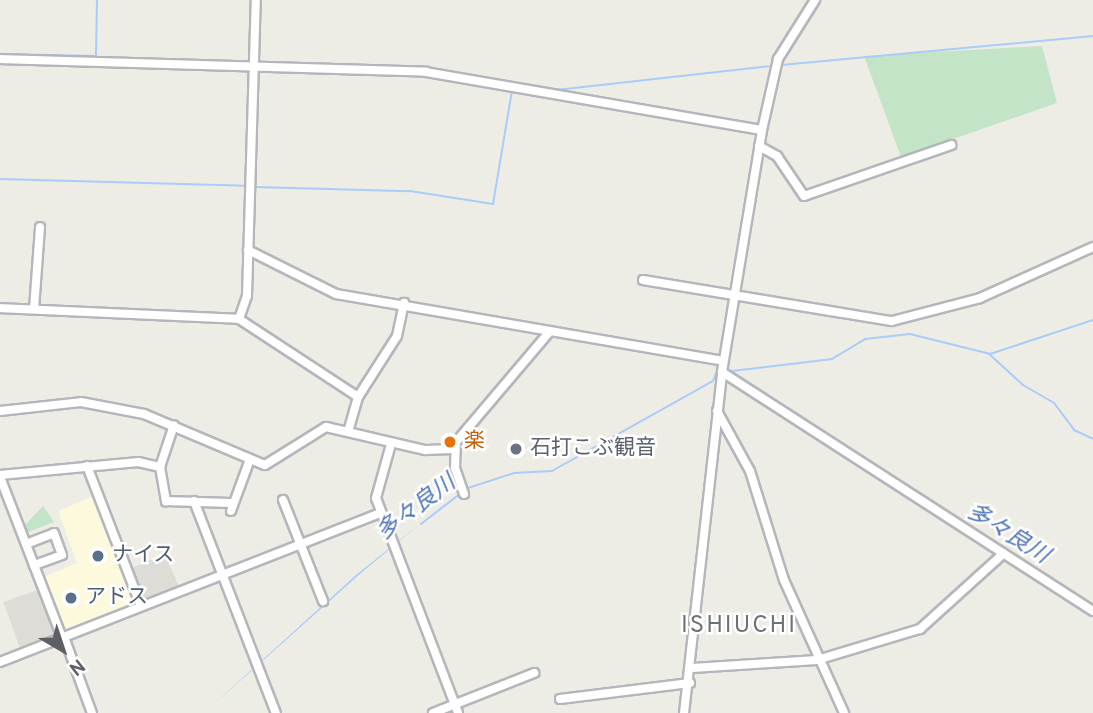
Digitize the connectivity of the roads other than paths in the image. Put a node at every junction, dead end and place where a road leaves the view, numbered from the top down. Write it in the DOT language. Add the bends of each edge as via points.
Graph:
graph roads {
  1 [pos="256,0"];
  2 [pos="815,0"];
  3 [pos="0,59"];
  4 [pos="254,66"];
  5 [pos="762,130"];
  6 [pos="951,145"];
  7 [pos="759,146"];
  8 [pos="40,227"];
  9 [pos="1093,247"];
  10 [pos="248,250"];
  11 [pos="643,280"];
  12 [pos="734,297"];
  13 [pos="404,303"];
  14 [pos="0,308"];
  15 [pos="34,309"];
  16 [pos="239,319"];
  17 [pos="550,331"];
  18 [pos="723,361"];
  19 [pos="722,372"];
  20 [pos="358,397"];
  21 [pos="0,411"];
  22 [pos="718,411"];
  23 [pos="174,425"];
  24 [pos="348,432"];
  25 [pos="391,444"];
  26 [pos="453,449"];
  27 [pos="250,459"];
  28 [pos="87,466"];
  29 [pos="160,467"];
  30 [pos="0,476"];
  31 [pos="464,494"];
  32 [pos="283,500"];
  33 [pos="194,501"];
  34 [pos="380,513"];
  35 [pos="26,544"];
  36 [pos="301,544"];
  37 [pos="1002,555"];
  38 [pos="34,565"];
  39 [pos="222,575"];
  40 [pos="323,601"];
  41 [pos="141,606"];
  42 [pos="1093,611"];
  43 [pos="63,638"];
  44 [pos="817,660"];
  45 [pos="0,662"];
  46 [pos="692,668"];
  47 [pos="534,673"];
  48 [pos="690,683"];
  49 [pos="560,699"];
  50 [pos="457,709"];
  51 [pos="92,713"];
  52 [pos="275,713"];
  53 [pos="433,713"];
  54 [pos="684,713"];
  55 [pos="844,713"];
  1 -- 4 [label="street"];
  2 -- 5 [label="street" via="778,59"];
  3 -- 4 [label="street"];
  4 -- 5 [label="street" via="426,72"];
  4 -- 10 [label="street"];
  5 -- 7 [label="street"];
  6 -- 7 [label="street" via="804,196 778,156"];
  7 -- 12 [label="street"];
  8 -- 15 [label="street"];
  9 -- 12 [label="street" via="980,298 892,321"];
  10 -- 13 [label="street" via="336,294"];
  10 -- 16 [label="street" via="247,296"];
  11 -- 12 [label="street"];
  12 -- 18 [label="street"];
  13 -- 17 [label="street"];
  13 -- 20 [label="street" via="397,336"];
  14 -- 15 [label="street"];
  15 -- 16 [label="street"];
  16 -- 20 [label="street"];
  17 -- 18 [label="street"];
  17 -- 26 [label="street"];
  18 -- 19 [label="street"];
  19 -- 22 [label="street"];
  19 -- 37 [label="street"];
  20 -- 24 [label="street"];
  21 -- 23 [label="street" via="81,402"];
  22 -- 44 [label="street" via="750,471"];
  22 -- 46 [label="street"];
  23 -- 27 [label="street"];
  23 -- 29 [label="street"];
  24 -- 25 [label="street"];
  24 -- 27 [label="street" via="321,429 271,466"];
  25 -- 26 [label="street"];
  25 -- 34 [label="street" via="376,494"];
  26 -- 31 [label="street"];
  27 -- 33 [label="street" via="231,507"];
  28 -- 29 [label="street"];
  28 -- 30 [label="street"];
  28 -- 41 [label="street"];
  29 -- 33 [label="street" via="166,501"];
  30 -- 35 [label="street"];
  32 -- 36 [label="street"];
  33 -- 39 [label="street"];
  34 -- 36 [label="street"];
  34 -- 50 [label="street"];
  35 -- 38 [label="street"];
  35 -- 38 [label="street" via="54,533 62,555"];
  36 -- 39 [label="street"];
  36 -- 40 [label="street"];
  37 -- 42 [label="street"];
  37 -- 44 [label="street" via="919,629"];
  38 -- 43 [label="street"];
  39 -- 41 [label="street"];
  39 -- 52 [label="street"];
  41 -- 43 [label="street"];
  43 -- 45 [label="street"];
  43 -- 51 [label="street"];
  44 -- 46 [label="street"];
  44 -- 55 [label="street"];
  46 -- 48 [label="street"];
  47 -- 50 [label="street"];
  48 -- 49 [label="street"];
  48 -- 54 [label="street"];
  50 -- 53 [label="street"];
}
